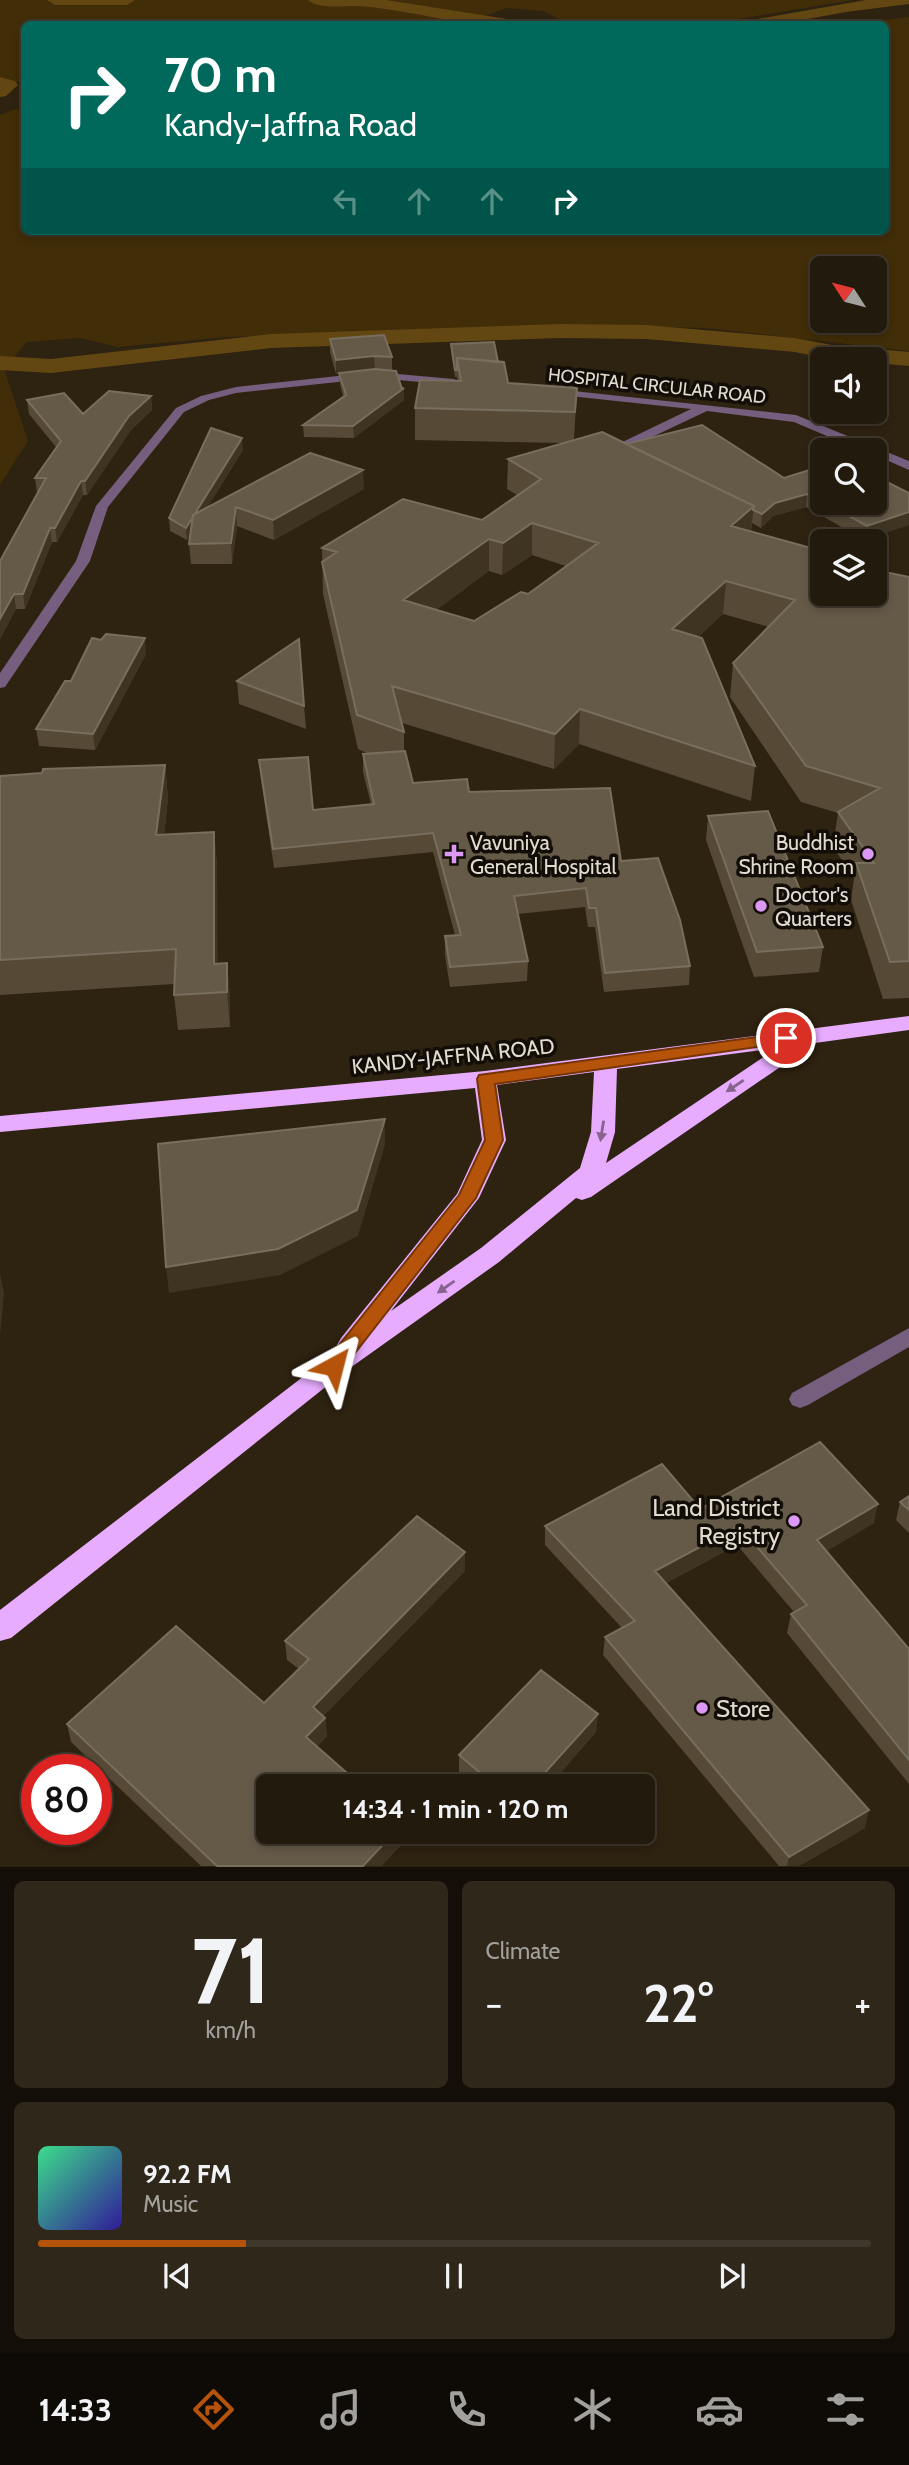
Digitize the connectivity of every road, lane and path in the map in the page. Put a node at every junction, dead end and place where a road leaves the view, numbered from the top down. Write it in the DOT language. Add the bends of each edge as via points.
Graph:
graph roads {
  1 [pos="468,383"];
  2 [pos="548,391"];
  3 [pos="705,407"];
  4 [pos="843,438"];
  5 [pos="887,456"];
  6 [pos="614,463"];
  7 [pos="909,466"];
  8 [pos="0,684"];
  9 [pos="909,1023"];
  10 [pos="811,1035"];
  11 [pos="606,1063"];
  12 [pos="485,1079"];
  13 [pos="0,1124"];
  14 [pos="490,1255"];
  15 [pos="909,1337"];
  16 [pos="334,1366"];
  17 [pos="800,1399"];
  18 [pos="0,1628"];
  1 -- 8 [label="street" via="374,375 236,390 180,410 102,506 83,561"];
  2 -- 3 [label="street, HOSPITAL CIRCULAR ROAD"];
  3 -- 4 [label="street, HOSPITAL CIRCULAR ROAD" via="796,419"];
  3 -- 6 [label="street" via="602,457"];
  5 -- 7 [label="street, HOSPITAL CIRCULAR ROAD"];
  9 -- 10 [label="highway, KANDY-JAFFNA ROAD"];
  10 -- 11 [label="highway, KANDY-JAFFNA ROAD"];
  10 -- 14 [label="highway, one-way"];
  11 -- 12 [label="highway, KANDY-JAFFNA ROAD"];
  11 -- 14 [label="highway, one-way" via="603,1132 591,1172"];
  12 -- 13 [label="highway, KANDY-JAFFNA ROAD"];
  12 -- 16 [label="highway" via="494,1140 467,1198"];
  14 -- 16 [label="highway, one-way"];
  15 -- 17 [label="street"];
  16 -- 18 [label="highway"];
}
